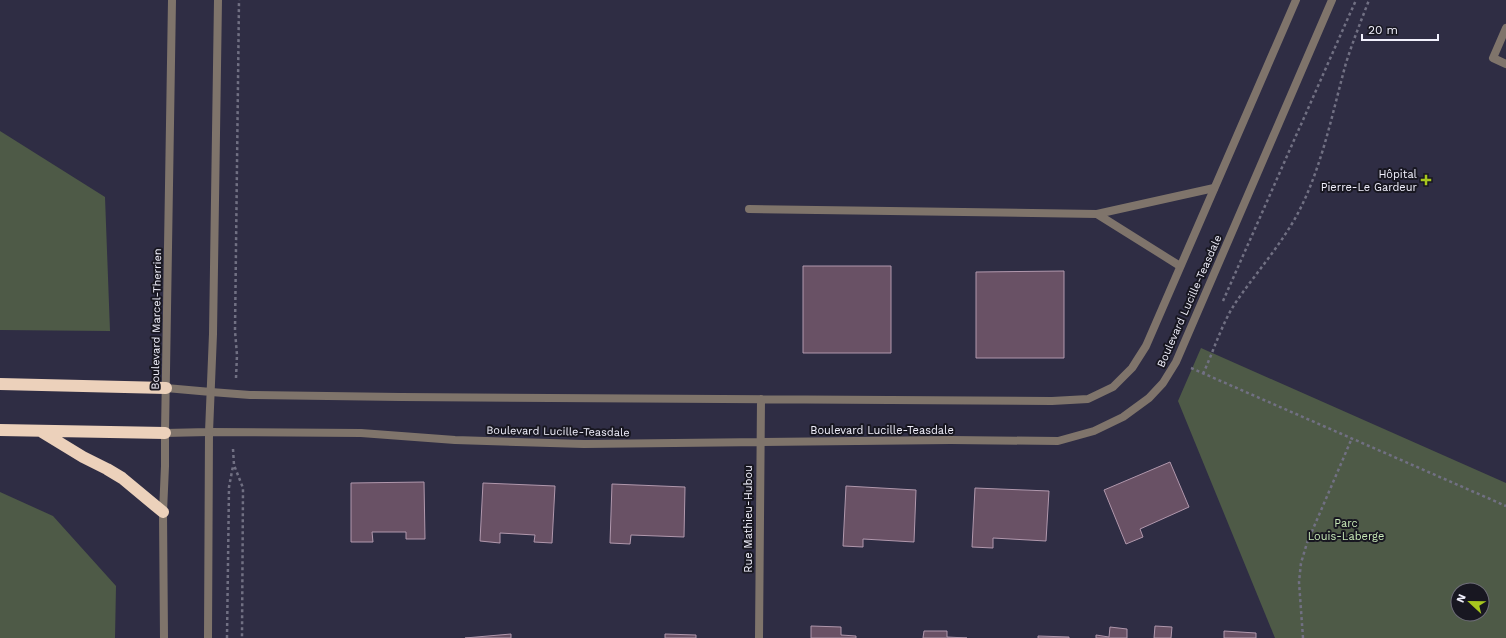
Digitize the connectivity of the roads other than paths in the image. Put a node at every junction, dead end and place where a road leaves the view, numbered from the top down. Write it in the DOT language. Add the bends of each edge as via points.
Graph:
graph roads {
  1 [pos="172,0"];
  2 [pos="218,0"];
  3 [pos="1296,0"];
  4 [pos="1332,0"];
  5 [pos="1506,28"];
  6 [pos="1506,64"];
  7 [pos="1214,188"];
  8 [pos="749,209"];
  9 [pos="1098,214"];
  10 [pos="1180,266"];
  11 [pos="0,384"];
  12 [pos="166,388"];
  13 [pos="211,392"];
  14 [pos="761,400"];
  15 [pos="0,430"];
  16 [pos="40,431"];
  17 [pos="210,432"];
  18 [pos="165,433"];
  19 [pos="759,441"];
  20 [pos="163,512"];
  21 [pos="164,638"];
  22 [pos="208,638"];
  23 [pos="759,638"];
  1 -- 12 [label="street, Boulevard Marcel-Therrien"];
  2 -- 13 [label="street"];
  3 -- 7 [label="street, Boulevard Lucille-Teasdale"];
  4 -- 19 [label="street, Boulevard Lucille-Teasdale" via="1176,362 1163,383 1149,398 1123,417 1094,431 1058,442"];
  5 -- 6 [label="street" via="1493,58"];
  7 -- 9 [label="street"];
  7 -- 10 [label="street, Boulevard Lucille-Teasdale"];
  8 -- 9 [label="street"];
  9 -- 10 [label="street"];
  10 -- 14 [label="street, Boulevard Lucille-Teasdale" via="1146,346 1132,368 1113,387 1088,399"];
  11 -- 12 [label="highway"];
  12 -- 13 [label="street, Boulevard Lucille-Teasdale"];
  12 -- 18 [label="street, Boulevard Marcel-Therrien"];
  13 -- 14 [label="street, Boulevard Lucille-Teasdale" via="356,397"];
  13 -- 17 [label="street"];
  14 -- 19 [label="street, Rue Mathieu-Hubou"];
  15 -- 16 [label="highway"];
  16 -- 18 [label="highway"];
  16 -- 20 [label="highway" via="122,478"];
  17 -- 18 [label="street, Boulevard Lucille-Teasdale"];
  17 -- 19 [label="street, Boulevard Lucille-Teasdale" via="361,433 455,440 584,444"];
  17 -- 22 [label="street"];
  18 -- 20 [label="street, Boulevard Marcel-Therrien"];
  19 -- 23 [label="street, Rue Mathieu-Hubou"];
  20 -- 21 [label="street, Boulevard Marcel-Therrien"];
}
